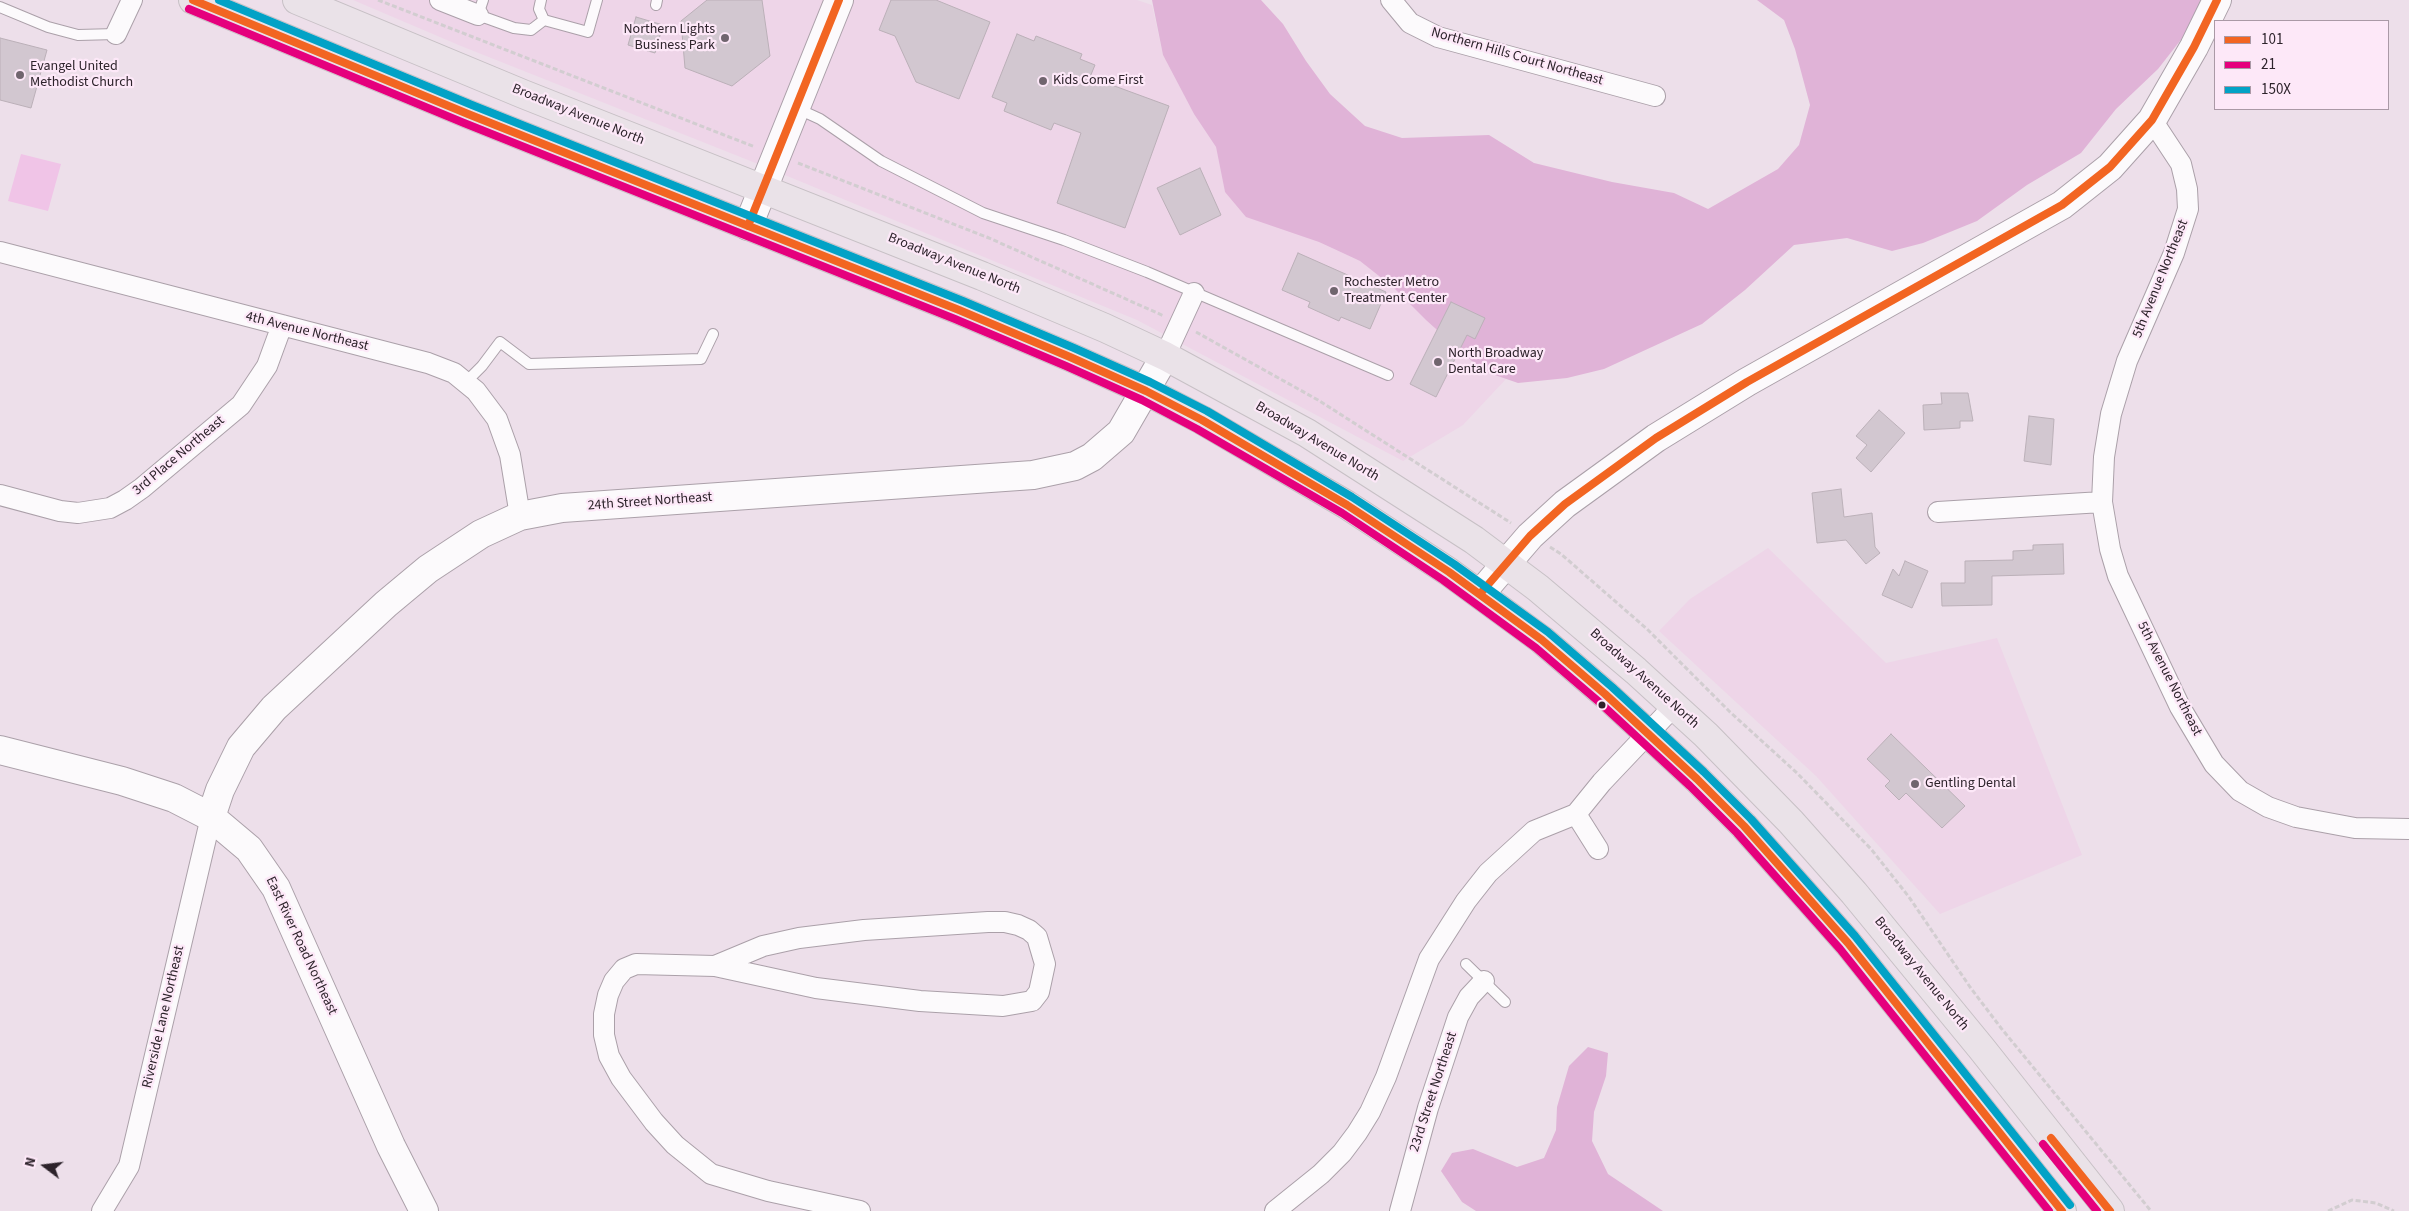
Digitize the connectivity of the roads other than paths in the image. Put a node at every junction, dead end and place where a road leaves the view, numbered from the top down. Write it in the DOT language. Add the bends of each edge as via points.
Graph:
graph roads {
  1 [pos="132,0"];
  2 [pos="192,0"];
  3 [pos="297,0"];
  4 [pos="440,0"];
  5 [pos="541,0"];
  6 [pos="597,0"];
  7 [pos="839,0"];
  8 [pos="1391,0"];
  9 [pos="2217,0"];
  10 [pos="0,7"];
  11 [pos="480,8"];
  12 [pos="544,20"];
  13 [pos="116,34"];
  14 [pos="1655,96"];
  15 [pos="796,108"];
  16 [pos="2152,120"];
  17 [pos="764,188"];
  18 [pos="748,226"];
  19 [pos="0,252"];
  20 [pos="1194,293"];
  21 [pos="282,326"];
  22 [pos="713,334"];
  23 [pos="1165,356"];
  24 [pos="1388,375"];
  25 [pos="466,382"];
  26 [pos="1146,391"];
  27 [pos="0,495"];
  28 [pos="2102,502"];
  29 [pos="1938,512"];
  30 [pos="520,516"];
  31 [pos="1505,562"];
  32 [pos="1480,594"];
  33 [pos="1675,705"];
  34 [pos="1648,734"];
  35 [pos="0,750"];
  36 [pos="1576,814"];
  37 [pos="211,817"];
  38 [pos="2409,829"];
  39 [pos="1598,848"];
  40 [pos="1466,964"];
  41 [pos="716,966"];
  42 [pos="1484,981"];
  43 [pos="1505,1002"];
  44 [pos="102,1211"];
  45 [pos="424,1211"];
  46 [pos="860,1211"];
  47 [pos="1275,1211"];
  48 [pos="1400,1211"];
  49 [pos="2062,1211"];
  50 [pos="2110,1211"];
  1 -- 13 [label="street"];
  2 -- 18 [label="main road"];
  3 -- 17 [label="main road, Broadway Avenue North" via="523,94"];
  4 -- 11 [label="street"];
  5 -- 12 [label="lane" via="539,9"];
  6 -- 12 [label="lane" via="588,32"];
  7 -- 15 [label="street"];
  8 -- 14 [label="street, Northern Hills Court Northeast" via="1410,23 1438,37"];
  9 -- 16 [label="street"];
  10 -- 13 [label="lane" via="48,27 78,35"];
  11 -- 12 [label="lane" via="514,28 531,30"];
  15 -- 17 [label="street"];
  15 -- 20 [label="lane" via="820,119 881,161 984,213 1073,243"];
  16 -- 28 [label="street, 5th Avenue Northeast" via="2181,164 2188,209 2174,253 2124,370 2104,457"];
  16 -- 31 [label="street" via="2110,167 2062,205 1747,382 1656,438 1565,504"];
  17 -- 18 [label="street"];
  17 -- 23 [label="main road, Broadway Avenue North" via="1039,299"];
  18 -- 26 [label="main road" via="1002,327"];
  19 -- 21 [label="street, 4th Avenue Northeast"];
  20 -- 23 [label="street"];
  20 -- 24 [label="lane"];
  21 -- 25 [label="street, 4th Avenue Northeast" via="428,363 454,373"];
  21 -- 27 [label="street, 3rd Place Northeast" via="267,366 241,405 125,500 110,508 78,513"];
  22 -- 25 [label="lane" via="700,359 529,364 500,342"];
  23 -- 26 [label="street, 24th Street Northeast"];
  23 -- 31 [label="main road, Broadway Avenue North" via="1307,433"];
  25 -- 30 [label="street, 4th Avenue Northeast" via="488,404 504,437"];
  26 -- 30 [label="street, 24th Street Northeast" via="1114,440 1075,466 1050,472 562,508"];
  26 -- 32 [label="main road" via="1242,442 1347,505"];
  28 -- 29 [label="street"];
  28 -- 38 [label="street, 5th Avenue Northeast" via="2118,576 2180,707 2214,764 2240,791 2296,818 2355,828"];
  30 -- 37 [label="street, 24th Street Northeast" via="481,534 428,569 274,708 241,747"];
  31 -- 32 [label="street"];
  31 -- 33 [label="main road, Broadway Avenue North"];
  32 -- 34 [label="main road" via="1576,668"];
  33 -- 34 [label="street"];
  33 -- 50 [label="main road, Broadway Avenue North" via="1764,794 1854,893"];
  34 -- 36 [label="street"];
  34 -- 49 [label="main road" via="1744,826 1836,928"];
  35 -- 37 [label="street, East River Road Northeast" via="151,790"];
  36 -- 39 [label="street"];
  36 -- 47 [label="street" via="1534,831 1488,873 1466,901 1429,959 1370,1112 1342,1153"];
  37 -- 44 [label="street, Riverside Lane Northeast" via="129,1166"];
  37 -- 45 [label="street, East River Road Northeast" via="249,849 276,888 391,1146"];
  40 -- 42 [label="lane"];
  41 -- 41 [label="street" via="816,988 920,1001 1003,1006 1032,1001 1039,992 1045,964 1037,937 1030,930 1005,922 988,922 799,938 762,946"];
  41 -- 46 [label="street" via="636,964 624,969 614,981 606,1004 604,1035 609,1056 621,1078 675,1145 711,1174 768,1191"];
  42 -- 43 [label="lane"];
  42 -- 48 [label="street, 23rd Street Northeast" via="1458,1017 1428,1108"];
}
